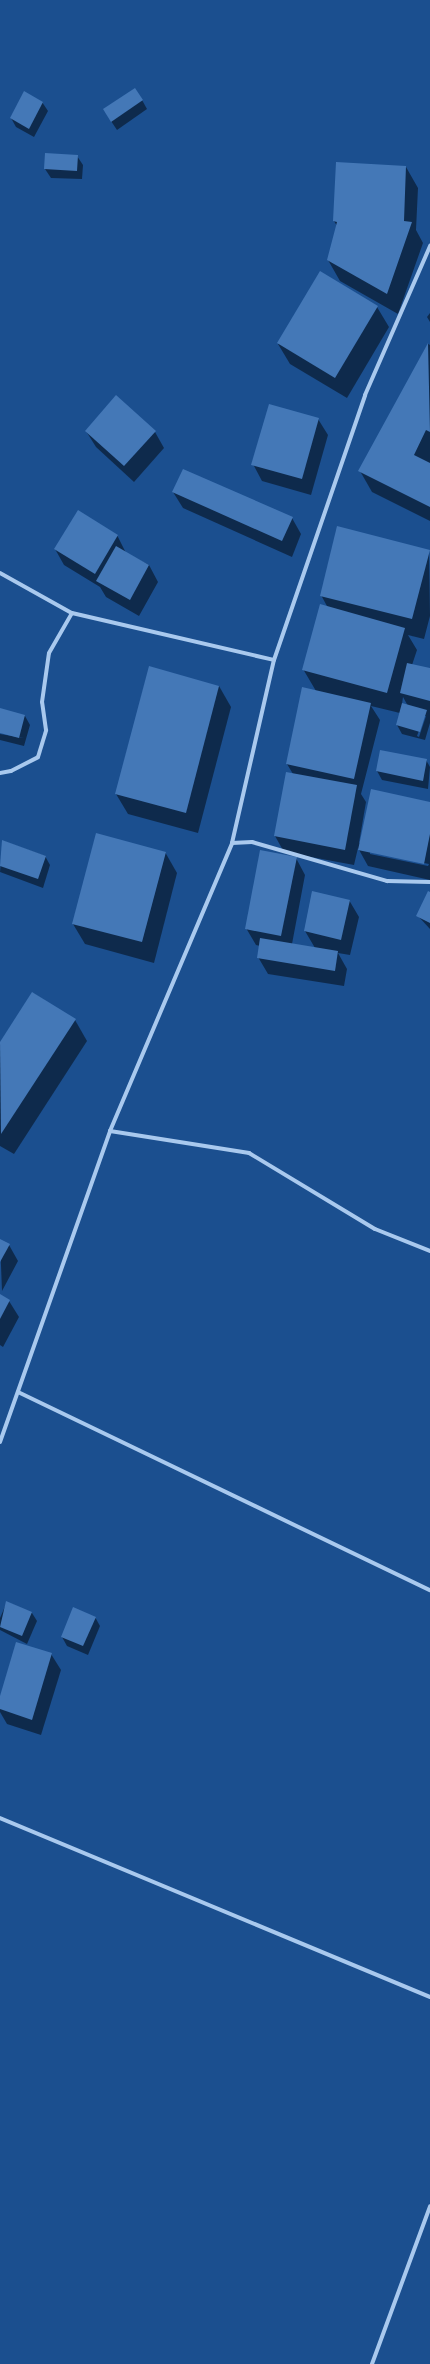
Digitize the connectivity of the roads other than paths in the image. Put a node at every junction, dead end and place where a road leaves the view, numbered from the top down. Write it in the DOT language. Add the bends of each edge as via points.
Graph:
graph roads {
  1 [pos="430,246"];
  2 [pos="0,573"];
  3 [pos="72,613"];
  4 [pos="274,660"];
  5 [pos="0,773"];
  6 [pos="232,843"];
  7 [pos="430,882"];
  8 [pos="110,1131"];
  9 [pos="430,1251"];
  10 [pos="18,1392"];
  11 [pos="0,1442"];
  12 [pos="430,1590"];
  13 [pos="0,1818"];
  14 [pos="430,1997"];
  15 [pos="430,2206"];
  16 [pos="372,2364"];
  1 -- 4 [label="street" via="365,395"];
  2 -- 3 [label="street"];
  3 -- 4 [label="street"];
  3 -- 5 [label="street" via="49,653 42,702 46,730 38,757 11,771"];
  4 -- 6 [label="street"];
  6 -- 7 [label="street" via="252,842 388,881"];
  6 -- 8 [label="street"];
  8 -- 9 [label="street" via="249,1153 375,1229"];
  8 -- 10 [label="street"];
  10 -- 11 [label="street"];
  10 -- 12 [label="street"];
  13 -- 14 [label="street"];
  15 -- 16 [label="street"];
}
